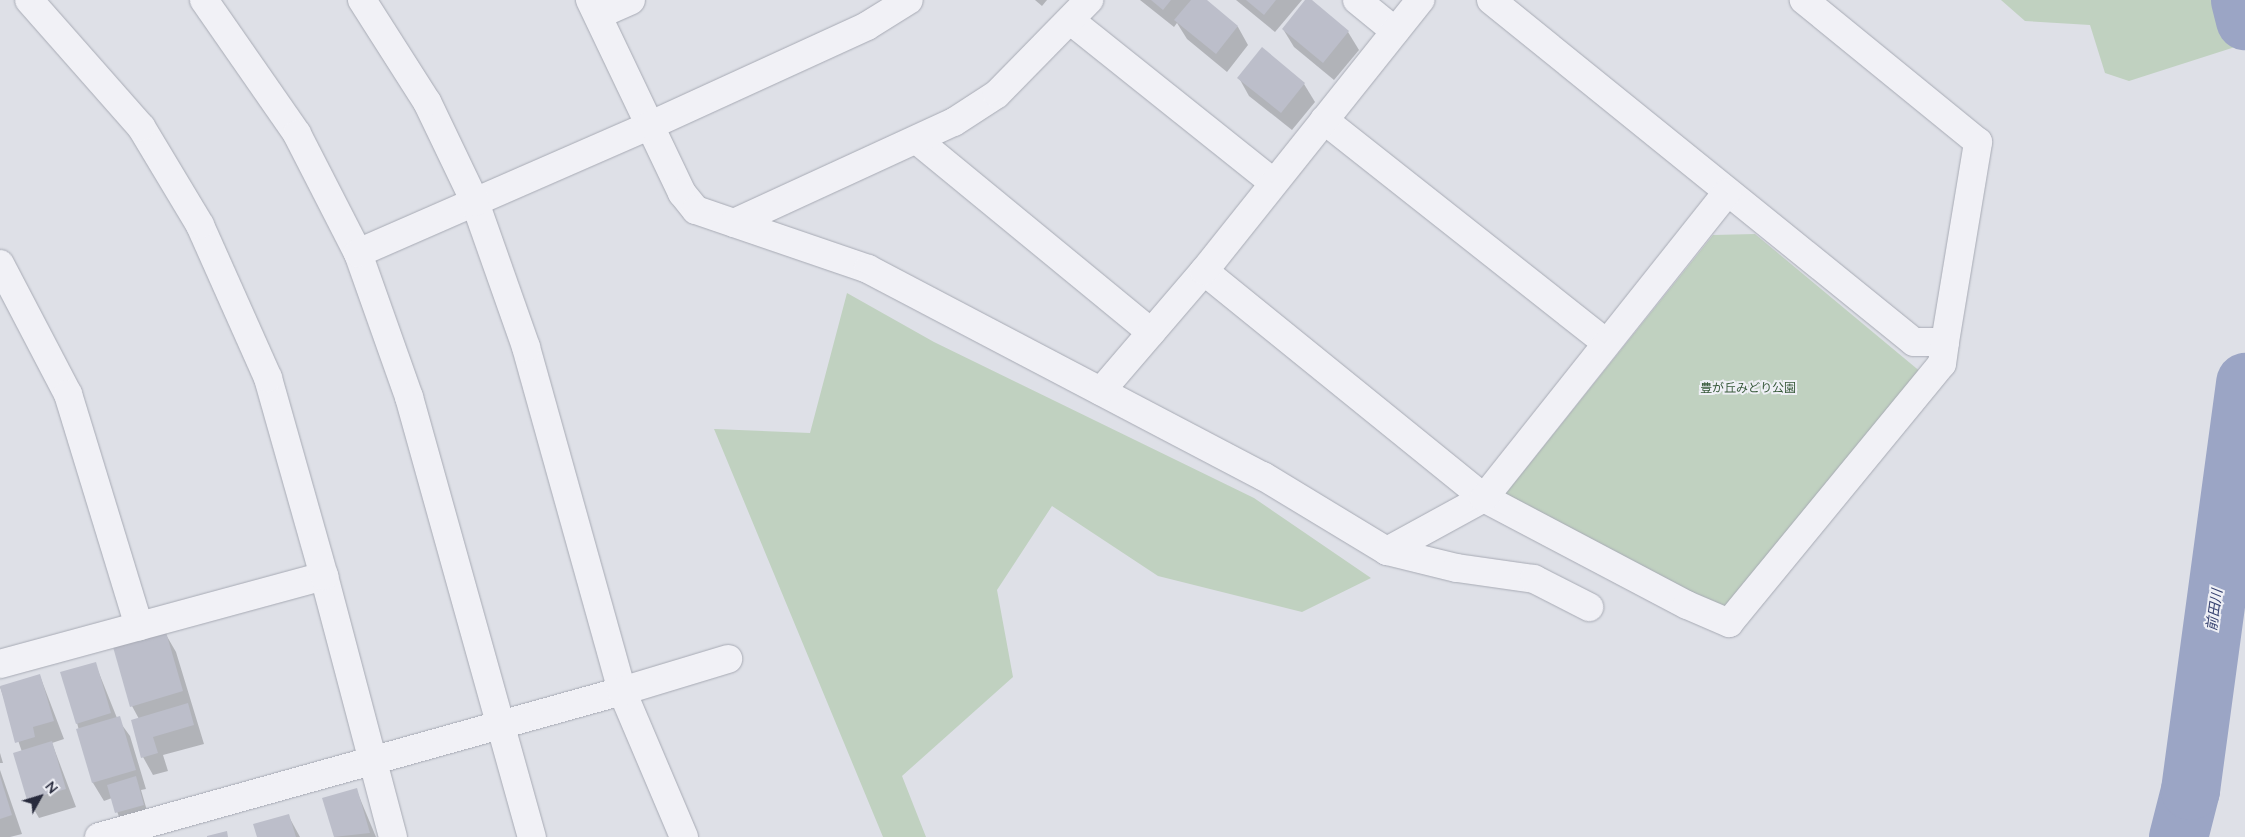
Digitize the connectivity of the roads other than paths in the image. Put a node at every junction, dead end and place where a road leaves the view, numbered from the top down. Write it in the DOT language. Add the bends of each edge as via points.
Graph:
graph roads {
  1 [pos="29,0"];
  2 [pos="204,0"];
  3 [pos="362,0"];
  4 [pos="631,0"];
  5 [pos="909,0"];
  6 [pos="1089,0"];
  7 [pos="1357,0"];
  8 [pos="1420,0"];
  9 [pos="1491,0"];
  10 [pos="1804,0"];
  11 [pos="594,7"];
  12 [pos="1071,21"];
  13 [pos="1395,31"];
  14 [pos="1324,120"];
  15 [pos="652,125"];
  16 [pos="917,140"];
  17 [pos="1273,182"];
  18 [pos="1727,193"];
  19 [pos="476,202"];
  20 [pos="734,223"];
  21 [pos="358,253"];
  22 [pos="0,264"];
  23 [pos="1204,272"];
  24 [pos="1151,332"];
  25 [pos="1944,342"];
  26 [pos="1606,343"];
  27 [pos="1101,391"];
  28 [pos="1484,498"];
  29 [pos="1387,551"];
  30 [pos="324,576"];
  31 [pos="1589,607"];
  32 [pos="139,626"];
  33 [pos="728,659"];
  34 [pos="0,664"];
  35 [pos="622,691"];
  36 [pos="501,724"];
  37 [pos="374,757"];
  38 [pos="100,837"];
  39 [pos="393,837"];
  40 [pos="532,837"];
  41 [pos="684,837"];
  1 -- 30 [label="street" via="141,127 200,225 268,378"];
  2 -- 21 [label="street" via="297,134"];
  3 -- 19 [label="street" via="427,102"];
  4 -- 11 [label="street"];
  5 -- 15 [label="street" via="867,26"];
  6 -- 12 [label="street"];
  7 -- 13 [label="street"];
  8 -- 13 [label="street"];
  9 -- 18 [label="street"];
  10 -- 25 [label="street" via="1978,142"];
  11 -- 15 [label="street"];
  12 -- 16 [label="street" via="997,94"];
  12 -- 17 [label="street"];
  13 -- 14 [label="street"];
  14 -- 17 [label="street"];
  14 -- 26 [label="street"];
  15 -- 19 [label="street"];
  15 -- 20 [label="street" via="682,193 696,210"];
  16 -- 20 [label="street"];
  16 -- 24 [label="street"];
  17 -- 23 [label="street"];
  18 -- 25 [label="street" via="1914,342"];
  18 -- 26 [label="street"];
  19 -- 21 [label="street"];
  19 -- 35 [label="street" via="526,347"];
  20 -- 27 [label="street" via="868,269"];
  21 -- 36 [label="street" via="409,397"];
  22 -- 32 [label="street" via="68,394"];
  23 -- 24 [label="street"];
  23 -- 28 [label="street"];
  24 -- 27 [label="street"];
  25 -- 28 [label="street" via="1942,364 1729,623 1687,605"];
  26 -- 28 [label="street"];
  27 -- 29 [label="street" via="1263,476"];
  28 -- 29 [label="street"];
  29 -- 31 [label="street" via="1456,568 1534,579"];
  30 -- 32 [label="street"];
  30 -- 37 [label="street"];
  32 -- 34 [label="street"];
  33 -- 35 [label="street"];
  35 -- 36 [label="street"];
  35 -- 41 [label="street"];
  36 -- 37 [label="street"];
  36 -- 40 [label="street"];
  37 -- 38 [label="street"];
  37 -- 39 [label="street"];
}
